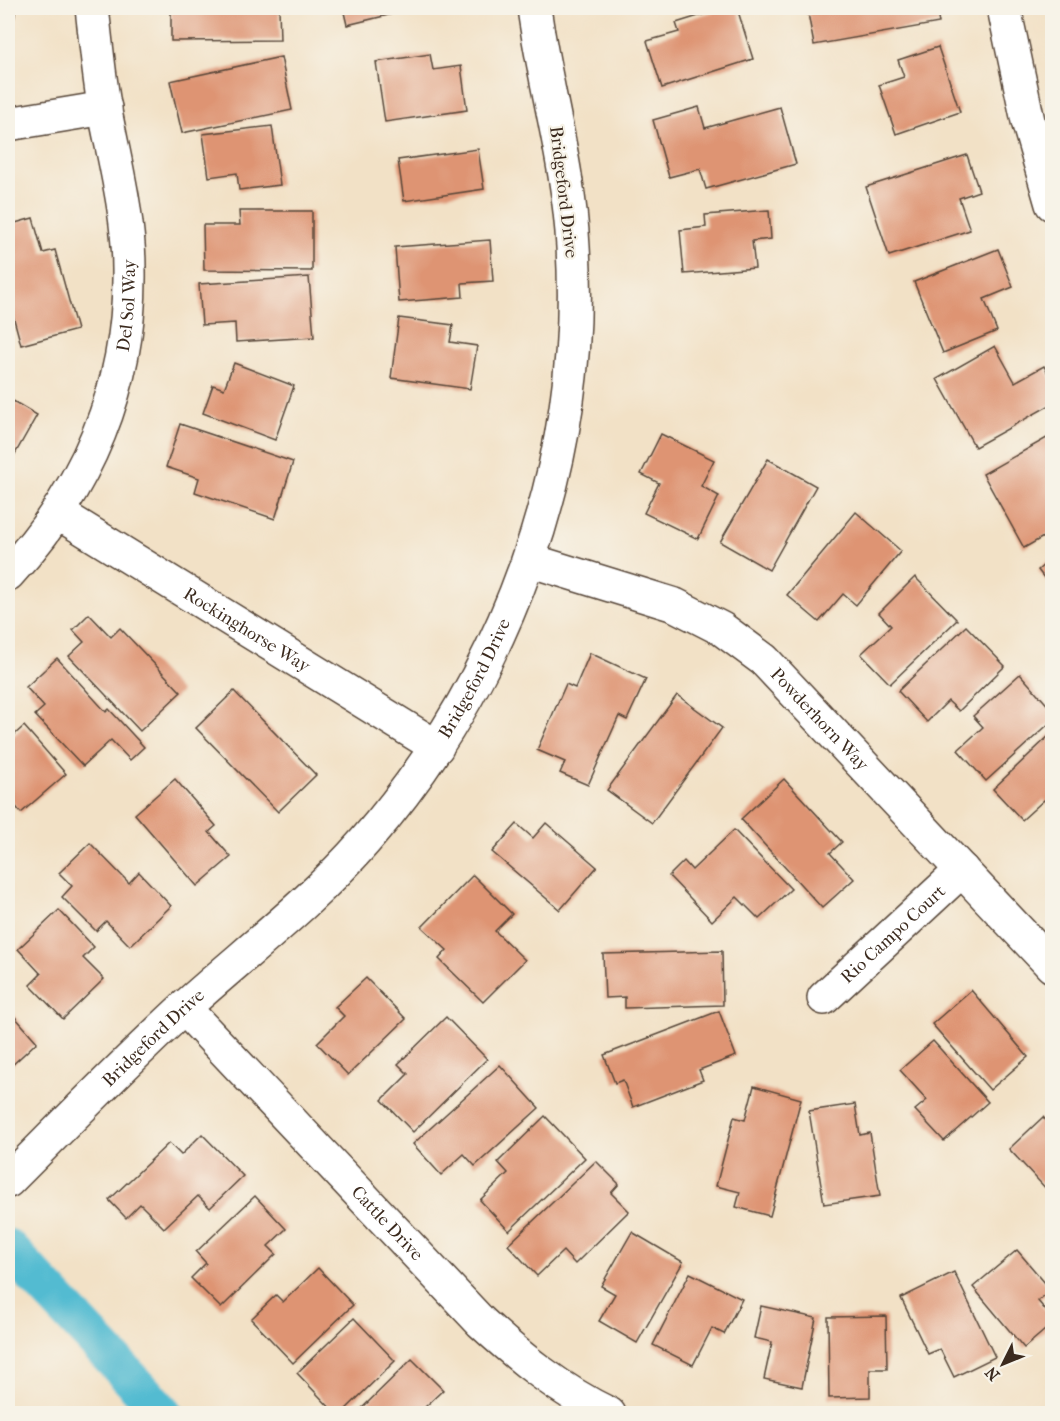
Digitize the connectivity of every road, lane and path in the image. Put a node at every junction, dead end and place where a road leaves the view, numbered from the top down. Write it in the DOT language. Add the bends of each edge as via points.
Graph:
graph roads {
  1 [pos="93,8"];
  2 [pos="534,8"];
  3 [pos="1004,8"];
  4 [pos="105,108"];
  5 [pos="8,124"];
  6 [pos="1053,204"];
  7 [pos="58,513"];
  8 [pos="529,560"];
  9 [pos="8,574"];
  10 [pos="437,747"];
  11 [pos="962,870"];
  12 [pos="1053,966"];
  13 [pos="824,998"];
  14 [pos="184,1008"];
  15 [pos="8,1181"];
  16 [pos="609,1413"];
  1 -- 4 [label="street, Del Sol Way"];
  2 -- 8 [label="street, Bridgeford Drive" via="564,162 573,247 573,334 564,420"];
  3 -- 6 [label="street" via="1028,121"];
  4 -- 5 [label="street"];
  4 -- 7 [label="street, Del Sol Way" via="125,221 129,268 127,327 116,385 97,440"];
  7 -- 9 [label="street, Del Sol Way"];
  7 -- 10 [label="street, Rockinghorse Way"];
  8 -- 10 [label="street, Bridgeford Drive" via="497,639"];
  8 -- 11 [label="street, Powderhorn Way" via="675,605 722,629 764,660"];
  10 -- 14 [label="street, Bridgeford Drive" via="400,799 323,885"];
  11 -- 12 [label="street, Powderhorn Way"];
  11 -- 13 [label="street, Rio Campo Court"];
  14 -- 15 [label="street, Bridgeford Drive"];
  14 -- 16 [label="street, Cattle Drive" via="481,1322 520,1358 585,1402"];
}
